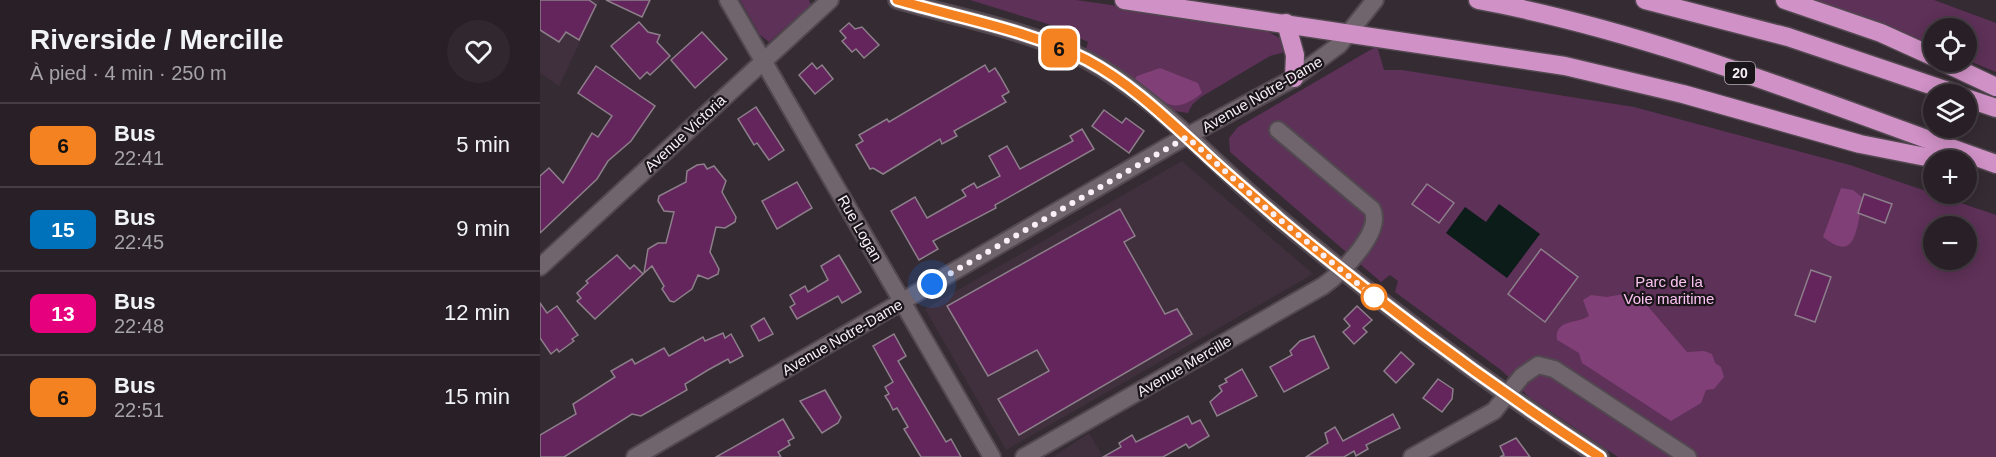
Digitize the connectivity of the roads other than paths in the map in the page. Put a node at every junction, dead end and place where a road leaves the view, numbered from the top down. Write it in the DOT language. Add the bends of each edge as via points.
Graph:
graph roads {
  1 [pos="728,0"];
  2 [pos="830,0"];
  3 [pos="897,0"];
  4 [pos="1124,0"];
  5 [pos="1375,0"];
  6 [pos="1478,0"];
  7 [pos="1645,0"];
  8 [pos="1785,0"];
  9 [pos="1286,23"];
  10 [pos="1351,33"];
  11 [pos="1923,52"];
  12 [pos="763,60"];
  13 [pos="1964,72"];
  14 [pos="1294,78"];
  15 [pos="1927,84"];
  16 [pos="1996,87"];
  17 [pos="1977,102"];
  18 [pos="1996,108"];
  19 [pos="1278,130"];
  20 [pos="1187,137"];
  21 [pos="1923,156"];
  22 [pos="1996,164"];
  23 [pos="1977,168"];
  24 [pos="1996,172"];
  25 [pos="540,267"];
  26 [pos="1341,271"];
  27 [pos="902,301"];
  28 [pos="1508,395"];
  29 [pos="635,457"];
  30 [pos="992,457"];
  31 [pos="1024,457"];
  32 [pos="1412,457"];
  33 [pos="1600,457"];
  34 [pos="1688,457"];
  1 -- 12 [label="street, Rue Logan"];
  2 -- 12 [label="street, Avenue Victoria"];
  3 -- 20 [label="street" via="1072,53 1133,90"];
  4 -- 9 [label="highway"];
  5 -- 10 [label="street, Avenue Notre-Dame"];
  6 -- 22 [label="highway, 20" via="1634,37"];
  7 -- 15 [label="highway" via="1788,37"];
  8 -- 11 [label="highway"];
  9 -- 10 [label="highway"];
  9 -- 14 [label="highway" via="1295,55"];
  10 -- 14 [label="street, Avenue Notre-Dame"];
  10 -- 21 [label="highway" via="1565,66 1683,94 1860,144"];
  12 -- 25 [label="street, Avenue Victoria"];
  12 -- 27 [label="street, Rue Logan"];
  13 -- 16 [label="highway"];
  14 -- 20 [label="street, Avenue Notre-Dame"];
  17 -- 18 [label="highway"];
  19 -- 26 [label="street, Avenue Mercille" via="1374,213 1375,222 1366,241"];
  20 -- 26 [label="street"];
  20 -- 27 [label="street, Avenue Notre-Dame"];
  23 -- 24 [label="highway"];
  26 -- 28 [label="street"];
  26 -- 31 [label="street, Avenue Mercille" via="1323,286"];
  27 -- 29 [label="street, Avenue Notre-Dame"];
  27 -- 30 [label="street, Rue Logan"];
  28 -- 32 [label="street" via="1494,411"];
  28 -- 33 [label="street"];
  28 -- 34 [label="street" via="1530,368 1549,367"];
}
